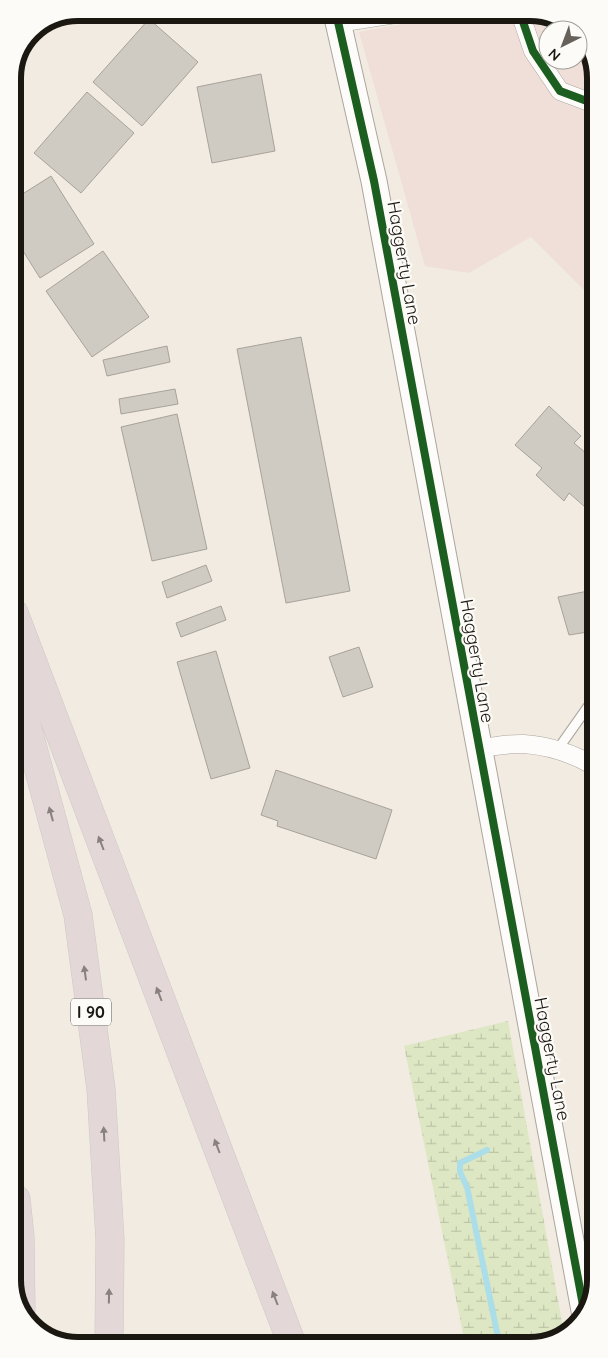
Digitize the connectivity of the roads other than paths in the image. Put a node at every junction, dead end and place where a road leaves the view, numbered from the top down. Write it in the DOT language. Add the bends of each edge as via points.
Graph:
graph roads {
  1 [pos="338,21"];
  2 [pos="523,21"];
  3 [pos="587,101"];
  4 [pos="21,631"];
  5 [pos="21,705"];
  6 [pos="587,708"];
  7 [pos="478,748"];
  8 [pos="558,749"];
  9 [pos="587,762"];
  10 [pos="582,1302"];
  11 [pos="109,1337"];
  12 [pos="289,1337"];
  1 -- 7 [label="street, Haggerty Lane" via="374,181"];
  2 -- 3 [label="street" via="533,51 560,91"];
  12 -- 4 [label="highway, one-way"];
  11 -- 5 [label="highway, I 90, one-way" via="110,1240 101,1089 78,915"];
  6 -- 8 [label="lane"];
  7 -- 8 [label="street" via="523,744"];
  7 -- 10 [label="street, Haggerty Lane"];
  8 -- 9 [label="street"];
}
